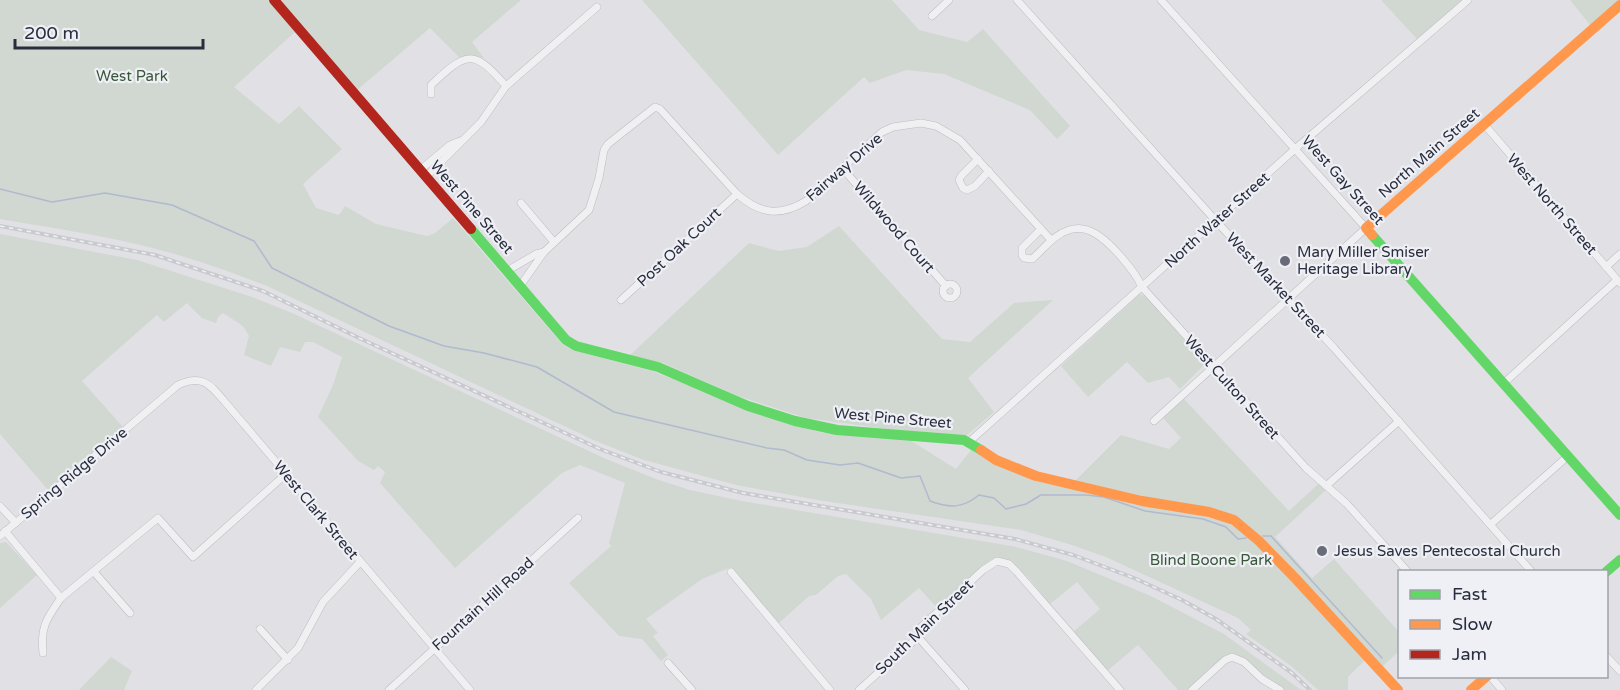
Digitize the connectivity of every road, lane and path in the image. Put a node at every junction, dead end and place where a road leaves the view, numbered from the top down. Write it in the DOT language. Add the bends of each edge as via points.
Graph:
graph roads {
  1 [pos="274,0"];
  2 [pos="949,0"];
  3 [pos="1017,0"];
  4 [pos="1161,0"];
  5 [pos="1468,0"];
  6 [pos="1620,5"];
  7 [pos="597,7"];
  8 [pos="932,16"];
  9 [pos="506,86"];
  10 [pos="431,94"];
  11 [pos="1484,124"];
  12 [pos="1295,150"];
  13 [pos="978,159"];
  14 [pos="843,169"];
  15 [pos="988,171"];
  16 [pos="423,173"];
  17 [pos="737,194"];
  18 [pos="521,203"];
  19 [pos="1216,220"];
  20 [pos="1366,228"];
  21 [pos="1041,229"];
  22 [pos="1051,240"];
  23 [pos="554,242"];
  24 [pos="543,252"];
  25 [pos="1620,254"];
  26 [pos="1606,267"];
  27 [pos="507,271"];
  28 [pos="1619,282"];
  29 [pos="520,286"];
  30 [pos="946,286"];
  31 [pos="1142,287"];
  32 [pos="1288,298"];
  33 [pos="621,300"];
  34 [pos="1213,366"];
  35 [pos="1504,383"];
  36 [pos="148,410"];
  37 [pos="1154,421"];
  38 [pos="1399,421"];
  39 [pos="969,442"];
  40 [pos="1568,456"];
  41 [pos="286,474"];
  42 [pos="1326,486"];
  43 [pos="0,506"];
  44 [pos="1620,515"];
  45 [pos="578,518"];
  46 [pos="16,523"];
  47 [pos="1491,524"];
  48 [pos="3,534"];
  49 [pos="1620,560"];
  50 [pos="360,562"];
  51 [pos="1406,570"];
  52 [pos="1530,570"];
  53 [pos="1608,570"];
  54 [pos="94,572"];
  55 [pos="731,573"];
  56 [pos="61,598"];
  57 [pos="130,613"];
  58 [pos="260,629"];
  59 [pos="918,637"];
  60 [pos="435,647"];
  61 [pos="43,653"];
  62 [pos="1608,658"];
  63 [pos="288,660"];
  64 [pos="668,663"];
  65 [pos="1620,671"];
  66 [pos="1486,678"];
  67 [pos="1491,678"];
  68 [pos="256,690"];
  69 [pos="389,690"];
  70 [pos="470,690"];
  71 [pos="692,690"];
  72 [pos="830,690"];
  73 [pos="859,690"];
  74 [pos="965,690"];
  75 [pos="1120,690"];
  76 [pos="1192,690"];
  77 [pos="1280,690"];
  78 [pos="1398,690"];
  79 [pos="1471,690"];
  80 [pos="1502,690"];
  1 -- 16 [label="street, West Pine Street"];
  2 -- 8 [label="street"];
  3 -- 19 [label="street, West Market Street"];
  4 -- 12 [label="street, West Gay Street"];
  5 -- 12 [label="street, North Water Street"];
  6 -- 11 [label="street, North Main Street"];
  7 -- 9 [label="street"];
  9 -- 10 [label="street" via="490,68 470,58 450,67 431,85"];
  9 -- 16 [label="street" via="481,122 450,145"];
  11 -- 20 [label="street, North Main Street"];
  11 -- 26 [label="street, West North Street"];
  12 -- 19 [label="street, North Water Street"];
  12 -- 20 [label="street, West Gay Street"];
  13 -- 14 [label="street, Fairway Drive" via="949,132 921,123 882,132"];
  13 -- 15 [label="street, Fairway Drive"];
  13 -- 15 [label="street" via="961,176 963,188 972,188"];
  14 -- 17 [label="street, Fairway Drive" via="806,201 784,210 762,210"];
  14 -- 30 [label="street, Wildwood Court"];
  15 -- 21 [label="street, Fairway Drive"];
  16 -- 27 [label="street, West Pine Street"];
  17 -- 23 [label="street, Fairway Drive" via="655,106 608,144 589,210"];
  17 -- 33 [label="street, Post Oak Court"];
  18 -- 23 [label="street"];
  19 -- 31 [label="street, North Water Street"];
  19 -- 32 [label="street, West Market Street"];
  20 -- 32 [label="street, North Main Street"];
  20 -- 35 [label="street, West Gay Street"];
  21 -- 22 [label="street, Fairway Drive"];
  21 -- 22 [label="street, West Culton Street" via="1022,248 1024,258 1032,259"];
  22 -- 31 [label="street, West Culton Street" via="1078,228 1095,233"];
  23 -- 24 [label="street"];
  24 -- 27 [label="street"];
  24 -- 29 [label="street"];
  25 -- 26 [label="street"];
  26 -- 28 [label="street, West North Street"];
  27 -- 29 [label="street, West Pine Street"];
  28 -- 35 [label="street"];
  29 -- 39 [label="street, West Pine Street" via="566,340 576,346 658,367 748,406 837,429"];
  31 -- 34 [label="street, West Culton Street"];
  31 -- 39 [label="street, North Water Street"];
  32 -- 34 [label="street, North Main Street"];
  32 -- 38 [label="street, West Market Street"];
  34 -- 37 [label="street, North Main Street"];
  34 -- 42 [label="street, West Culton Street"];
  35 -- 40 [label="street, West Gay Street"];
  36 -- 41 [label="street, West Clark Street" via="178,385 203,381"];
  36 -- 46 [label="street, Spring Ridge Drive"];
  38 -- 42 [label="street"];
  38 -- 47 [label="street, West Market Street"];
  39 -- 78 [label="street, West Pine Street" via="1004,464 1037,476 1234,520 1296,579"];
  40 -- 44 [label="street, West Gay Street"];
  40 -- 47 [label="street"];
  41 -- 50 [label="street, West Clark Street"];
  41 -- 54 [label="street" via="193,557 158,518"];
  42 -- 51 [label="street, West Culton Street"];
  43 -- 46 [label="street"];
  45 -- 60 [label="street, Fountain Hill Road"];
  46 -- 48 [label="street, Spring Ridge Drive"];
  47 -- 52 [label="street, West Market Street"];
  48 -- 56 [label="street"];
  49 -- 53 [label="street"];
  50 -- 60 [label="street, West Clark Street"];
  50 -- 63 [label="street" via="323,602"];
  54 -- 56 [label="street"];
  54 -- 57 [label="street"];
  55 -- 72 [label="street"];
  56 -- 61 [label="street" via="46,618 41,637"];
  58 -- 63 [label="street"];
  59 -- 73 [label="street, South Main Street"];
  59 -- 74 [label="street"];
  59 -- 75 [label="street, South Main Street" via="919,629 983,570 997,561 1009,564"];
  60 -- 69 [label="street, Fountain Hill Road"];
  60 -- 70 [label="street, West Clark Street"];
  62 -- 65 [label="street"];
  63 -- 68 [label="street"];
  64 -- 71 [label="street"];
  66 -- 79 [label="street"];
  67 -- 80 [label="street"];
  76 -- 77 [label="street" via="1232,657"];
}
